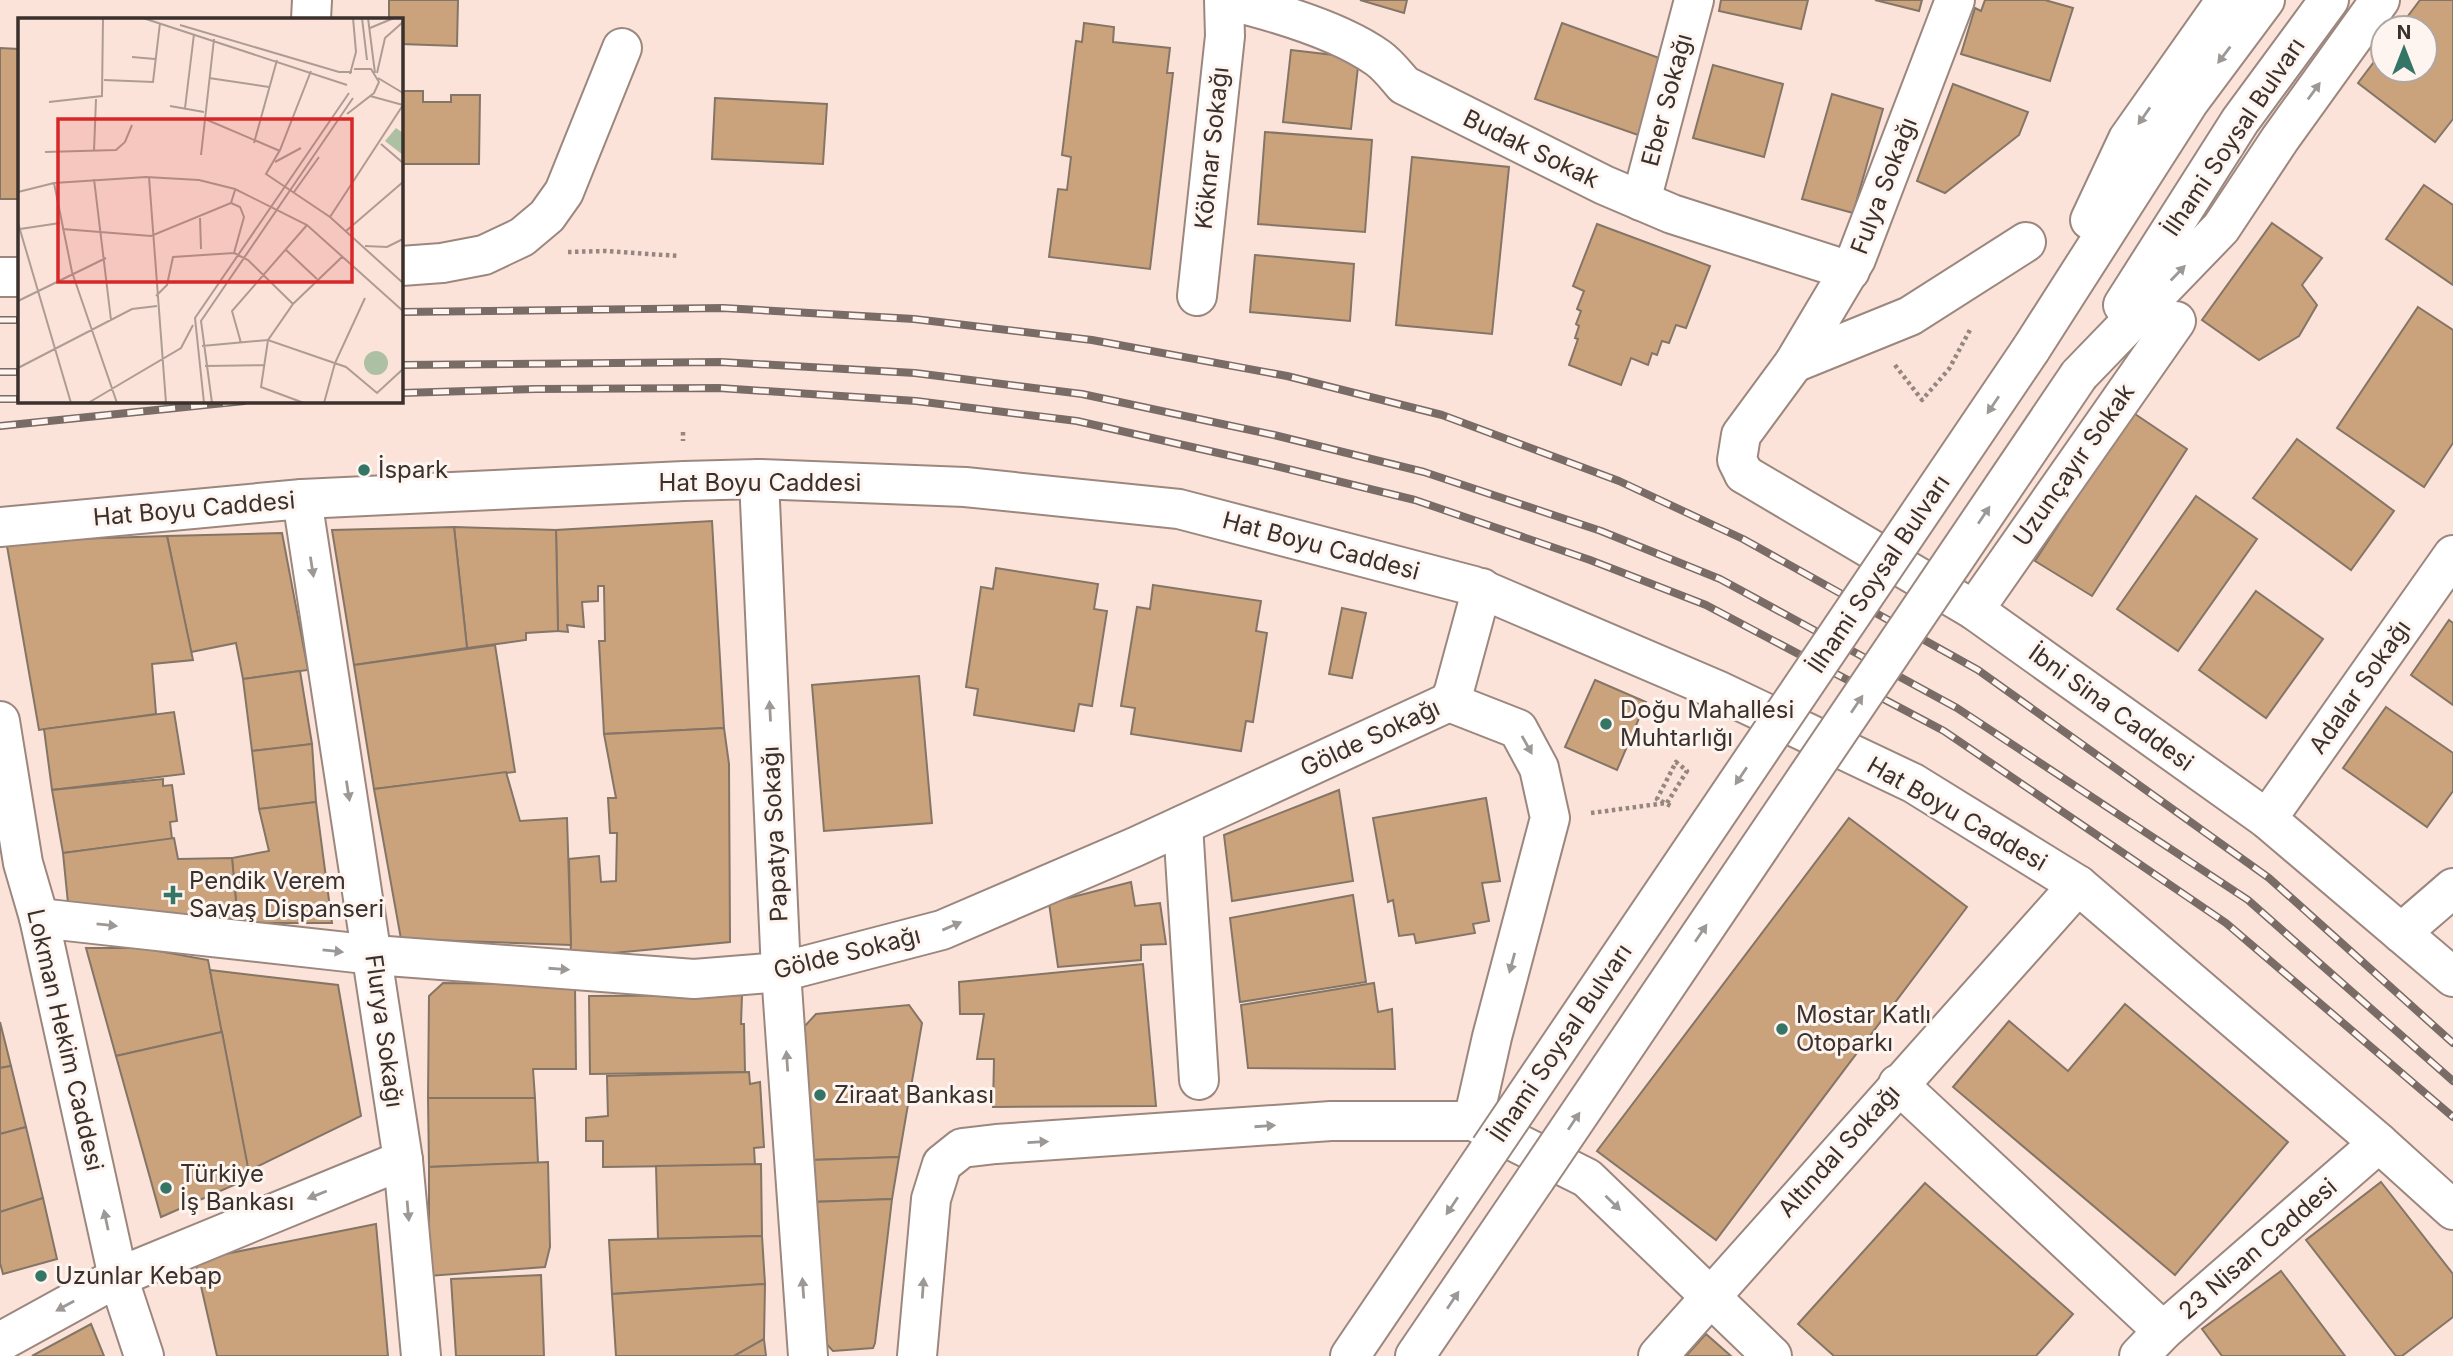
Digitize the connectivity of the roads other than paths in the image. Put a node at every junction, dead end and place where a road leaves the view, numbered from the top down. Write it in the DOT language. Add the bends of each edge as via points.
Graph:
graph roads {
  1 [pos="312,0"];
  2 [pos="1226,0"];
  3 [pos="1694,0"];
  4 [pos="1955,0"];
  5 [pos="2226,0"];
  6 [pos="2265,0"];
  7 [pos="2329,0"];
  8 [pos="2380,0"];
  9 [pos="311,18"];
  10 [pos="622,48"];
  11 [pos="1641,201"];
  12 [pos="2026,242"];
  13 [pos="402,266"];
  14 [pos="1850,271"];
  15 [pos="0,277"];
  16 [pos="18,277"];
  17 [pos="1197,296"];
  18 [pos="2176,321"];
  19 [pos="2031,349"];
  20 [pos="1794,363"];
  21 [pos="2079,375"];
  22 [pos="1744,474"];
  23 [pos="759,479"];
  24 [pos="302,499"];
  25 [pos="0,527"];
  26 [pos="2453,555"];
  27 [pos="1478,587"];
  28 [pos="1974,610"];
  29 [pos="1449,702"];
  30 [pos="0,721"];
  31 [pos="2267,819"];
  32 [pos="1182,825"];
  33 [pos="12,865"];
  34 [pos="2078,885"];
  35 [pos="2453,888"];
  36 [pos="39,918"];
  37 [pos="2401,933"];
  38 [pos="373,955"];
  39 [pos="781,972"];
  40 [pos="2453,977"];
  41 [pos="1199,1080"];
  42 [pos="1898,1084"];
  43 [pos="1481,1135"];
  44 [pos="2379,1143"];
  45 [pos="403,1160"];
  46 [pos="2453,1210"];
  47 [pos="118,1277"];
  48 [pos="1710,1296"];
  49 [pos="0,1342"];
  50 [pos="2151,1343"];
  51 [pos="144,1356"];
  52 [pos="421,1356"];
  53 [pos="808,1356"];
  54 [pos="917,1356"];
  55 [pos="1350,1356"];
  56 [pos="1415,1356"];
  57 [pos="1658,1356"];
  58 [pos="1772,1356"];
  1 -- 9 [label="street"];
  2 -- 11 [label="street, Budak Sokak" via="1275,12 1363,48 1404,85"];
  2 -- 17 [label="street, Köknar Sokağı"];
  3 -- 11 [label="street, Eber Sokağı"];
  4 -- 14 [label="street, Fulya Sokağı"];
  5 -- 19 [label="street, one-way" via="2128,139"];
  6 -- 19 [label="street, İlhami Soysal Bulvarı, one-way" via="2189,102"];
  7 -- 21 [label="street, İlhami Soysal Bulvarı" via="2240,121"];
  21 -- 8 [label="street, one-way" via="2221,228"];
  10 -- 13 [label="street" via="564,192 547,216 522,237 484,255"];
  11 -- 14 [label="street, Budak Sokak"];
  12 -- 20 [label="street" via="1910,316"];
  14 -- 20 [label="street, Fulya Sokağı"];
  15 -- 16 [label="street"];
  18 -- 28 [label="street, Uzunçayır Sokak"];
  19 -- 43 [label="street, İlhami Soysal Bulvarı, one-way, bridge"];
  20 -- 22 [label="street, Fulya Sokağı" via="1741,435 1737,460"];
  56 -- 21 [label="street, İlhami Soysal Bulvarı, one-way, bridge"];
  22 -- 28 [label="street, İbni Sina Caddesi"];
  23 -- 24 [label="street, Hat Boyu Caddesi"];
  23 -- 27 [label="street, Hat Boyu Caddesi" via="965,487 1179,509"];
  39 -- 23 [label="street, Papatya Sokağı, one-way"];
  24 -- 25 [label="street, Hat Boyu Caddesi"];
  24 -- 38 [label="street, Flurya Sokağı, one-way"];
  26 -- 31 [label="street, Adalar Sokağı"];
  27 -- 29 [label="street, Gölde Sokağı"];
  27 -- 34 [label="street, Hat Boyu Caddesi" via="1717,690 1913,783"];
  28 -- 31 [label="street, İbni Sina Caddesi"];
  29 -- 32 [label="street, Gölde Sokağı"];
  29 -- 43 [label="street, one-way" via="1518,729 1539,768 1550,818 1492,1037"];
  30 -- 33 [label="street, Lokman Hekim Caddesi"];
  31 -- 37 [label="street, İbni Sina Caddesi"];
  39 -- 32 [label="street, Gölde Sokağı, one-way" via="942,930"];
  32 -- 41 [label="street"];
  33 -- 36 [label="street, Lokman Hekim Caddesi"];
  34 -- 42 [label="street, Altındal Sokağı"];
  34 -- 44 [label="street, Hat Boyu Caddesi"];
  35 -- 37 [label="street"];
  36 -- 38 [label="street, Gölde Sokağı, one-way"];
  47 -- 36 [label="street, Lokman Hekim Caddesi, one-way"];
  37 -- 40 [label="street, İbni Sina Caddesi"];
  38 -- 39 [label="street, Gölde Sokağı, one-way" via="694,979"];
  38 -- 45 [label="street, Flurya Sokağı"];
  53 -- 39 [label="street, Papatya Sokağı, one-way"];
  42 -- 48 [label="street, Altındal Sokağı"];
  42 -- 50 [label="street"];
  43 -- 48 [label="street, one-way" via="1587,1178"];
  54 -- 43 [label="street, one-way" via="930,1199 942,1164 962,1148 1331,1121"];
  43 -- 55 [label="street, İlhami Soysal Bulvarı, one-way"];
  44 -- 46 [label="street, Hat Boyu Caddesi"];
  44 -- 50 [label="street, 23 Nisan Caddesi"];
  45 -- 47 [label="street, one-way"];
  45 -- 52 [label="street, Flurya Sokağı, one-way"];
  47 -- 49 [label="street, one-way"];
  47 -- 51 [label="street, Lokman Hekim Caddesi"];
  48 -- 57 [label="street, Altındal Sokağı"];
  48 -- 58 [label="street"];
}
